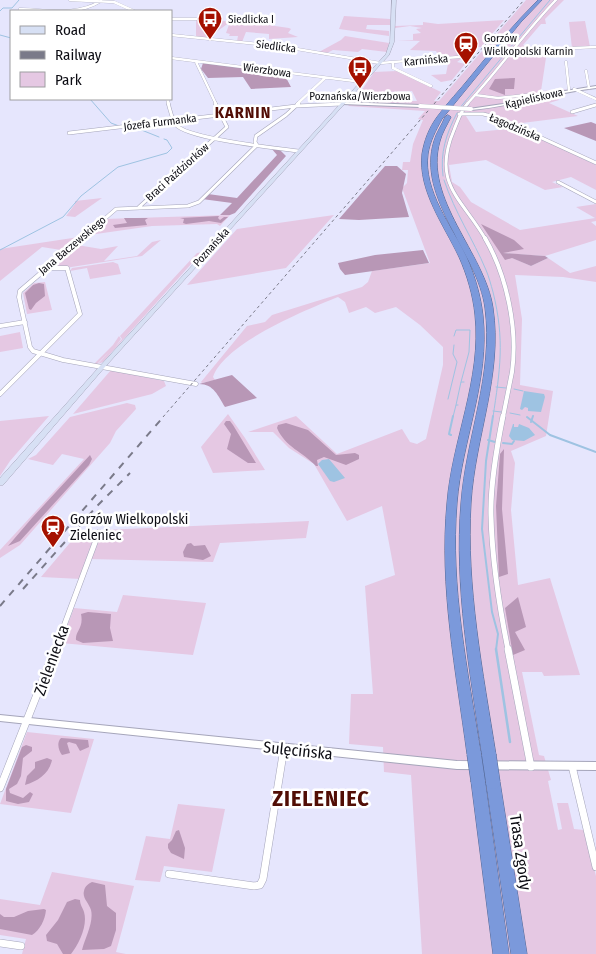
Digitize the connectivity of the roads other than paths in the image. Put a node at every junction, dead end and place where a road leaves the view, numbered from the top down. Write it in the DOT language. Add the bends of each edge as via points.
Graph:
graph roads {
  1 [pos="70,0"];
  2 [pos="394,0"];
  3 [pos="540,0"];
  4 [pos="545,0"];
  5 [pos="556,0"];
  6 [pos="101,1"];
  7 [pos="20,8"];
  8 [pos="132,10"];
  9 [pos="172,18"];
  10 [pos="196,19"];
  11 [pos="172,35"];
  12 [pos="596,47"];
  13 [pos="511,51"];
  14 [pos="472,56"];
  15 [pos="172,58"];
  16 [pos="196,62"];
  17 [pos="380,62"];
  18 [pos="566,62"];
  19 [pos="392,63"];
  20 [pos="586,71"];
  21 [pos="325,78"];
  22 [pos="362,82"];
  23 [pos="431,86"];
  24 [pos="596,87"];
  25 [pos="589,88"];
  26 [pos="572,90"];
  27 [pos="475,96"];
  28 [pos="535,98"];
  29 [pos="596,98"];
  30 [pos="166,100"];
  31 [pos="342,103"];
  32 [pos="596,105"];
  33 [pos="296,106"];
  34 [pos="572,112"];
  35 [pos="220,114"];
  36 [pos="459,114"];
  37 [pos="173,120"];
  38 [pos="69,133"];
  39 [pos="217,137"];
  40 [pos="257,146"];
  41 [pos="298,151"];
  42 [pos="596,163"];
  43 [pos="558,182"];
  44 [pos="596,202"];
  45 [pos="138,207"];
  46 [pos="45,268"];
  47 [pos="25,322"];
  48 [pos="0,326"];
  49 [pos="42,353"];
  50 [pos="102,366"];
  51 [pos="193,385"];
  52 [pos="0,394"];
  53 [pos="0,483"];
  54 [pos="99,532"];
  55 [pos="0,718"];
  56 [pos="27,721"];
  57 [pos="284,748"];
  58 [pos="572,766"];
  59 [pos="596,766"];
  60 [pos="531,767"];
  61 [pos="0,788"];
  62 [pos="596,867"];
  63 [pos="169,874"];
  64 [pos="0,943"];
  65 [pos="21,946"];
  66 [pos="500,954"];
  67 [pos="519,954"];
  1 -- 6 [label="street"];
  2 -- 17 [label="main road, Poznańska" via="391,50"];
  3 -- 66 [label="highway, bridge" via="439,118 430,133 425,156 432,197 467,268 479,318 477,366 456,470 450,520 456,618"];
  4 -- 67 [label="highway, Trasa Zgody, bridge" via="446,118 433,157 440,196 477,268 486,293 492,335 489,368 469,472 465,520 467,579"];
  5 -- 13 [label="street"];
  6 -- 7 [label="street" via="95,6 70,10"];
  6 -- 8 [label="street" via="118,3"];
  9 -- 10 [label="street"];
  11 -- 17 [label="street, Siedlicka" via="279,46"];
  12 -- 13 [label="street"];
  13 -- 27 [label="street"];
  14 -- 19 [label="street, Karnińska"];
  15 -- 16 [label="street, Wierzbowa"];
  16 -- 21 [label="street, Wierzbowa"];
  16 -- 35 [label="street"];
  17 -- 19 [label="street, Karnińska"];
  17 -- 22 [label="main road, Poznańska"];
  18 -- 26 [label="street"];
  19 -- 23 [label="street" via="393,68"];
  20 -- 25 [label="street"];
  21 -- 22 [label="street, Wierzbowa"];
  21 -- 33 [label="street"];
  22 -- 31 [label="main road, Poznańska"];
  24 -- 25 [label="street, Kąpieliskowa"];
  25 -- 26 [label="street, Kąpieliskowa"];
  26 -- 28 [label="street, Kąpieliskowa"];
  26 -- 29 [label="street"];
  27 -- 28 [label="street" via="527,95"];
  27 -- 36 [label="street"];
  28 -- 31 [label="street, Kąpieliskowa, bridge" via="471,108"];
  30 -- 37 [label="street"];
  31 -- 33 [label="street, Józefa Furmanka"];
  31 -- 41 [label="main road, Poznańska"];
  32 -- 34 [label="street"];
  33 -- 35 [label="street, Józefa Furmanka"];
  33 -- 40 [label="street, Jana Baczewskiego" via="256,136 254,142"];
  35 -- 37 [label="street, Józefa Furmanka"];
  35 -- 39 [label="street" via="227,127"];
  36 -- 42 [label="street, Łagodzińska" via="496,117"];
  36 -- 60 [label="street" via="448,143 446,178 492,250 512,317 512,370 498,443 491,514 497,593"];
  37 -- 38 [label="street, Józefa Furmanka"];
  37 -- 39 [label="street" via="176,126 187,132"];
  39 -- 40 [label="street"];
  39 -- 45 [label="street, Braci Paździorków"];
  40 -- 41 [label="street"];
  40 -- 45 [label="street, Jana Baczewskiego" via="199,202 188,206"];
  41 -- 50 [label="main road, Poznańska"];
  43 -- 44 [label="street"];
  45 -- 46 [label="street, Jana Baczewskiego" via="116,209"];
  46 -- 47 [label="street, Jana Baczewskiego" via="20,291"];
  46 -- 49 [label="street" via="67,268 80,314"];
  47 -- 48 [label="street"];
  47 -- 49 [label="street, Jana Baczewskiego" via="30,347"];
  49 -- 50 [label="street"];
  49 -- 52 [label="street"];
  50 -- 51 [label="street"];
  50 -- 53 [label="main road, Poznańska"];
  54 -- 56 [label="street, Zieleniecka"];
  55 -- 56 [label="street, Sulęcińska"];
  56 -- 57 [label="street, Sulęcińska"];
  56 -- 61 [label="street, Zieleniecka"];
  57 -- 60 [label="street, Sulęcińska" via="457,766"];
  57 -- 63 [label="street" via="260,885"];
  58 -- 59 [label="street, Sulęcińska"];
  58 -- 60 [label="street, Sulęcińska"];
  58 -- 62 [label="street"];
  64 -- 65 [label="street"];
}
